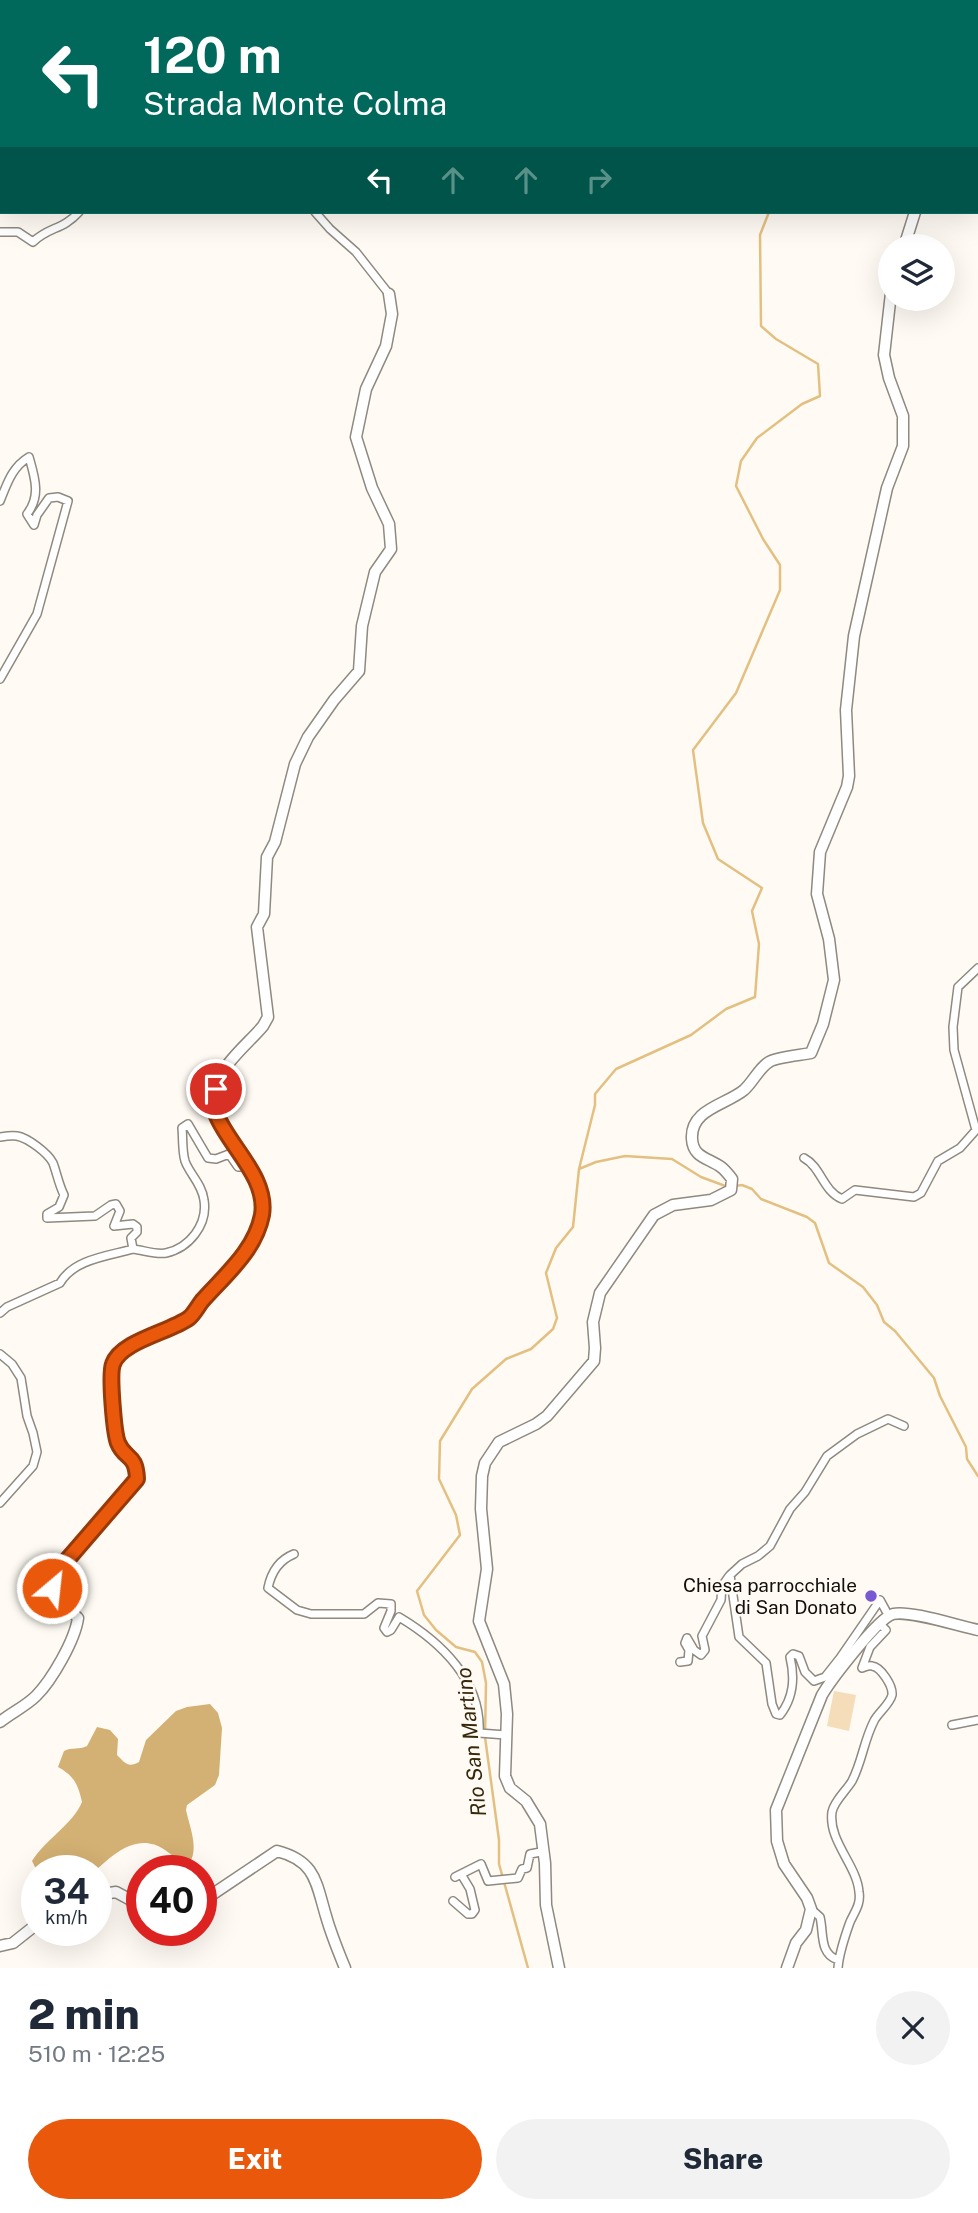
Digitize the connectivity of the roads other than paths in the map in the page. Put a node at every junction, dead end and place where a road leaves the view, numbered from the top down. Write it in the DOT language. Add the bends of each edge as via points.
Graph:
graph roads {
  1 [pos="77,214"];
  2 [pos="318,214"];
  3 [pos="914,214"];
  4 [pos="0,232"];
  5 [pos="908,234"];
  6 [pos="388,294"];
  7 [pos="889,311"];
  8 [pos="0,501"];
  9 [pos="0,679"];
  10 [pos="978,968"];
  11 [pos="0,1137"];
  12 [pos="804,1158"];
  13 [pos="249,1167"];
  14 [pos="133,1249"];
  15 [pos="0,1313"];
  16 [pos="0,1354"];
  17 [pos="904,1426"];
  18 [pos="0,1506"];
  19 [pos="294,1554"];
  20 [pos="730,1576"];
  21 [pos="886,1611"];
  22 [pos="879,1623"];
  23 [pos="978,1630"];
  24 [pos="680,1662"];
  25 [pos="842,1662"];
  26 [pos="978,1720"];
  27 [pos="0,1722"];
  28 [pos="952,1725"];
  29 [pos="506,1735"];
  30 [pos="543,1848"];
  31 [pos="217,1891"];
  32 [pos="453,1901"];
  33 [pos="811,1909"];
  34 [pos="21,1937"];
  35 [pos="0,1946"];
  36 [pos="838,1964"];
  37 [pos="345,1968"];
  38 [pos="559,1968"];
  39 [pos="787,1968"];
  1 -- 4 [label="street" via="33,242 18,232"];
  2 -- 6 [label="street"];
  3 -- 5 [label="street"];
  6 -- 13 [label="street" via="388,339 366,389 356,437 389,524 391,549 375,572 362,626 359,671 308,737 267,857 264,914 257,927 268,1017 223,1072 216,1089 216,1114"];
  7 -- 29 [label="street" via="884,355 903,416 903,446 887,488 853,636 846,710 847,788 820,852 817,894 834,980 823,1024 811,1054 770,1060 747,1088 703,1113 692,1138 698,1156 721,1167 732,1179 731,1190 711,1200 673,1205 654,1215 600,1293 593,1322 594,1361 547,1416 499,1442 485,1462 481,1508 487,1569 479,1621 505,1684"];
  8 -- 9 [label="street" via="13,472 29,457 36,492 27,514 34,525 49,498 68,500 32,626"];
  10 -- 12 [label="street" via="958,987 953,1027 954,1050 976,1130 960,1148 938,1161 921,1193 914,1197 855,1190 842,1199"];
  11 -- 14 [label="street" via="23,1138 49,1157 64,1195 47,1218 95,1216 116,1205 120,1211 114,1226 137,1227 131,1238"];
  13 -- 14 [label="street" via="238,1167 229,1154 208,1158 188,1124 182,1128 185,1162 204,1201 199,1229 183,1247 163,1254"];
  13 -- 27 [label="street" via="263,1202 257,1234 240,1261 189,1318 130,1346 113,1363 115,1430 118,1443 136,1466 137,1479 51,1582 78,1618 77,1627 36,1695"];
  14 -- 15 [label="street" via="78,1266 60,1283"];
  16 -- 18 [label="street" via="21,1378 37,1452 33,1466"];
  17 -- 20 [label="street" via="888,1419 827,1456 770,1546"];
  19 -- 29 [label="street" via="271,1574 268,1588 297,1611 311,1614 364,1614 379,1603 391,1604 384,1628 387,1632 399,1617 429,1637 472,1688 481,1734"];
  20 -- 24 [label="street" via="702,1636 705,1650 701,1655 687,1638 688,1661"];
  20 -- 25 [label="street" via="739,1637 766,1663 776,1714 780,1715 793,1692 793,1654 799,1656 814,1681"];
  21 -- 25 [label="street" via="880,1600"];
  22 -- 23 [label="street" via="899,1614"];
  22 -- 25 [label="street"];
  22 -- 36 [label="street" via="886,1630 870,1647 862,1668 876,1667 892,1697 875,1718 851,1783 832,1814 835,1835 860,1894"];
  25 -- 33 [label="street" via="822,1695 776,1810 777,1841 784,1864"];
  26 -- 28 [label="street"];
  29 -- 30 [label="street" via="505,1776 540,1824"];
  30 -- 32 [label="street" via="541,1853 530,1854 527,1868 518,1878 488,1881 481,1864 458,1876 470,1889 475,1910 468,1914"];
  30 -- 38 [label="street" via="546,1905"];
  31 -- 37 [label="street" via="277,1851 292,1855 317,1880"];
  33 -- 36 [label="street" via="820,1917 827,1953"];
  33 -- 39 [label="street"];
  34 -- 35 [label="street"];
}
